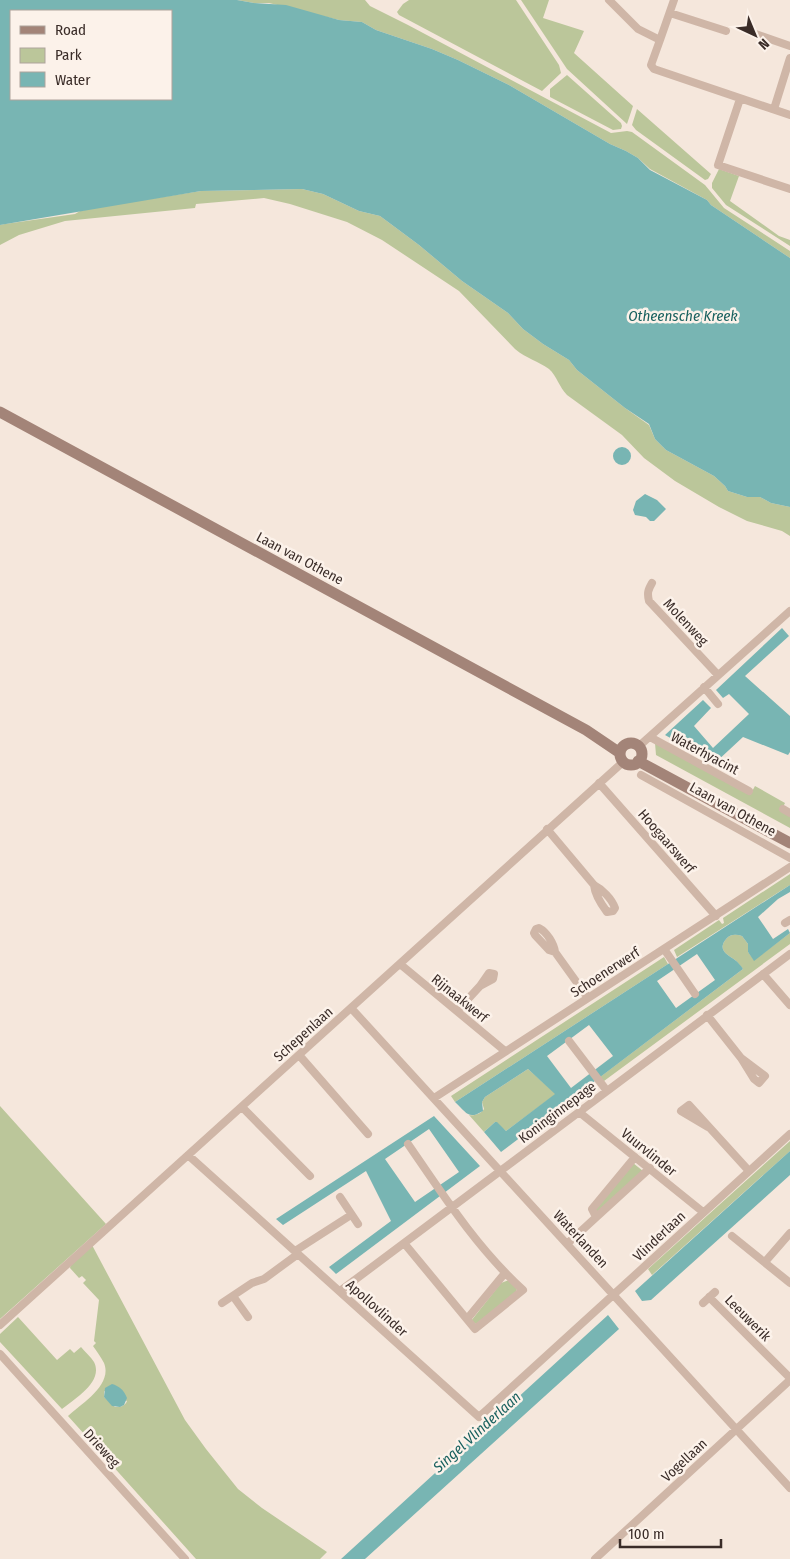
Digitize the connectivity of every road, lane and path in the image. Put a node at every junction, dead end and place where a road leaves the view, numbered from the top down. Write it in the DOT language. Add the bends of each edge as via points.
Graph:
graph roads {
  1 [pos="609,0"];
  2 [pos="674,0"];
  3 [pos="670,13"];
  4 [pos="726,31"];
  5 [pos="750,32"];
  6 [pos="660,40"];
  7 [pos="790,46"];
  8 [pos="790,58"];
  9 [pos="740,99"];
  10 [pos="774,109"];
  11 [pos="790,114"];
  12 [pos="790,189"];
  13 [pos="0,412"];
  14 [pos="652,583"];
  15 [pos="787,614"];
  16 [pos="790,624"];
  17 [pos="718,675"];
  18 [pos="704,687"];
  19 [pos="718,704"];
  20 [pos="650,737"];
  21 [pos="623,753"];
  22 [pos="640,754"];
  23 [pos="641,775"];
  24 [pos="666,778"];
  25 [pos="599,783"];
  26 [pos="749,791"];
  27 [pos="547,829"];
  28 [pos="790,836"];
  29 [pos="790,843"];
  30 [pos="790,858"];
  31 [pos="790,867"];
  32 [pos="594,885"];
  33 [pos="716,916"];
  34 [pos="664,949"];
  35 [pos="555,952"];
  36 [pos="790,954"];
  37 [pos="400,964"];
  38 [pos="763,974"];
  39 [pos="480,986"];
  40 [pos="695,994"];
  41 [pos="588,998"];
  42 [pos="790,1005"];
  43 [pos="351,1008"];
  44 [pos="457,1011"];
  45 [pos="707,1015"];
  46 [pos="569,1042"];
  47 [pos="505,1051"];
  48 [pos="299,1055"];
  49 [pos="741,1058"];
  50 [pos="607,1091"];
  51 [pos="434,1098"];
  52 [pos="242,1107"];
  53 [pos="580,1112"];
  54 [pos="708,1127"];
  55 [pos="368,1134"];
  56 [pos="790,1134"];
  57 [pos="408,1144"];
  58 [pos="188,1155"];
  59 [pos="635,1156"];
  60 [pos="650,1168"];
  61 [pos="500,1170"];
  62 [pos="749,1171"];
  63 [pos="310,1176"];
  64 [pos="340,1197"];
  65 [pos="451,1208"];
  66 [pos="703,1212"];
  67 [pos="351,1215"];
  68 [pos="596,1217"];
  69 [pos="358,1224"];
  70 [pos="790,1234"];
  71 [pos="732,1236"];
  72 [pos="404,1243"];
  73 [pos="568,1243"];
  74 [pos="296,1253"];
  75 [pos="765,1262"];
  76 [pos="505,1273"];
  77 [pos="790,1283"];
  78 [pos="340,1291"];
  79 [pos="614,1294"];
  80 [pos="233,1296"];
  81 [pos="709,1297"];
  82 [pos="222,1303"];
  83 [pos="248,1317"];
  84 [pos="467,1319"];
  85 [pos="0,1325"];
  86 [pos="0,1354"];
  87 [pos="790,1379"];
  88 [pos="479,1417"];
  89 [pos="737,1429"];
  90 [pos="790,1488"];
  91 [pos="185,1559"];
  92 [pos="595,1559"];
  1 -- 6 [label="street" via="638,30"];
  2 -- 3 [label="street"];
  3 -- 4 [label="street"];
  3 -- 6 [label="street"];
  5 -- 7 [label="street"];
  6 -- 9 [label="street" via="651,65 654,69"];
  8 -- 10 [label="street"];
  9 -- 10 [label="street"];
  9 -- 12 [label="street" via="718,165"];
  10 -- 11 [label="street"];
  13 -- 21 [label="street, Laan van Othene"];
  14 -- 17 [label="street, Molenweg" via="648,589 650,601"];
  15 -- 16 [label="street, Waterhyacint"];
  15 -- 17 [label="street, Waterhyacint"];
  17 -- 18 [label="street, Waterhyacint"];
  18 -- 19 [label="street"];
  18 -- 20 [label="street, Waterhyacint"];
  20 -- 22 [label="street, Waterhyacint"];
  20 -- 26 [label="street, Waterhyacint"];
  21 -- 22 [label="street" via="631,764"];
  21 -- 22 [label="street" via="632,743"];
  21 -- 25 [label="street, Schepenlaan"];
  22 -- 24 [label="street, Laan van Othene"];
  23 -- 24 [label="street, Laan van Othene"];
  24 -- 28 [label="street, Laan van Othene"];
  24 -- 29 [label="street, Laan van Othene"];
  24 -- 30 [label="street, Laan van Othene"];
  25 -- 27 [label="street, Schepenlaan"];
  25 -- 33 [label="street, Hoogaarswerf"];
  27 -- 32 [label="street"];
  27 -- 37 [label="street, Schepenlaan"];
  31 -- 33 [label="street, Schoenerwerf"];
  33 -- 34 [label="street, Schoenerwerf"];
  34 -- 40 [label="street"];
  34 -- 41 [label="street, Schoenerwerf"];
  35 -- 41 [label="street"];
  36 -- 38 [label="street, Koninginnepage"];
  37 -- 43 [label="street, Schepenlaan"];
  37 -- 44 [label="street, Rijnaakwerf"];
  38 -- 42 [label="street"];
  38 -- 45 [label="street, Koninginnepage"];
  39 -- 44 [label="street"];
  41 -- 47 [label="street, Schoenerwerf"];
  43 -- 48 [label="street, Schepenlaan"];
  43 -- 51 [label="street, Waterlanden"];
  44 -- 47 [label="street, Rijnaakwerf"];
  45 -- 49 [label="street"];
  45 -- 50 [label="street, Koninginnepage"];
  46 -- 50 [label="street"];
  47 -- 51 [label="street, Schoenerwerf"];
  48 -- 52 [label="street, Schepenlaan"];
  48 -- 55 [label="street"];
  50 -- 53 [label="street, Koninginnepage"];
  51 -- 61 [label="street, Waterlanden"];
  52 -- 58 [label="street, Schepenlaan"];
  52 -- 63 [label="street"];
  53 -- 59 [label="street, Vuurvlinder"];
  53 -- 61 [label="street, Koninginnepage"];
  54 -- 62 [label="street"];
  56 -- 62 [label="street, Vlinderlaan"];
  57 -- 65 [label="street"];
  58 -- 74 [label="street, Apollovlinder"];
  58 -- 85 [label="street, Schepenlaan"];
  59 -- 60 [label="street, Vuurvlinder"];
  59 -- 68 [label="street" via="592,1209"];
  60 -- 66 [label="street, Vuurvlinder"];
  60 -- 68 [label="street"];
  61 -- 65 [label="street, Koninginnepage"];
  61 -- 73 [label="street, Waterlanden"];
  62 -- 66 [label="street, Vlinderlaan"];
  64 -- 67 [label="street"];
  65 -- 72 [label="street, Koninginnepage"];
  65 -- 76 [label="street"];
  66 -- 79 [label="street, Vlinderlaan"];
  67 -- 69 [label="street"];
  67 -- 74 [label="street"];
  68 -- 73 [label="street"];
  70 -- 75 [label="street"];
  71 -- 75 [label="street"];
  72 -- 78 [label="street, Koninginnepage"];
  72 -- 84 [label="street"];
  73 -- 79 [label="street, Waterlanden"];
  74 -- 78 [label="street, Apollovlinder"];
  74 -- 80 [label="street" via="264,1279"];
  75 -- 77 [label="street"];
  76 -- 84 [label="street"];
  76 -- 84 [label="street" via="523,1290 474,1329"];
  78 -- 88 [label="street, Apollovlinder"];
  79 -- 88 [label="street, Vlinderlaan"];
  79 -- 89 [label="street, Waterlanden"];
  80 -- 82 [label="street"];
  80 -- 83 [label="street"];
  81 -- 87 [label="street, Leeuwerik"];
  86 -- 91 [label="street, Drieweg"];
  87 -- 89 [label="street, Vogellaan"];
  89 -- 90 [label="street, Waterlanden"];
  89 -- 92 [label="street, Vogellaan"];
}
